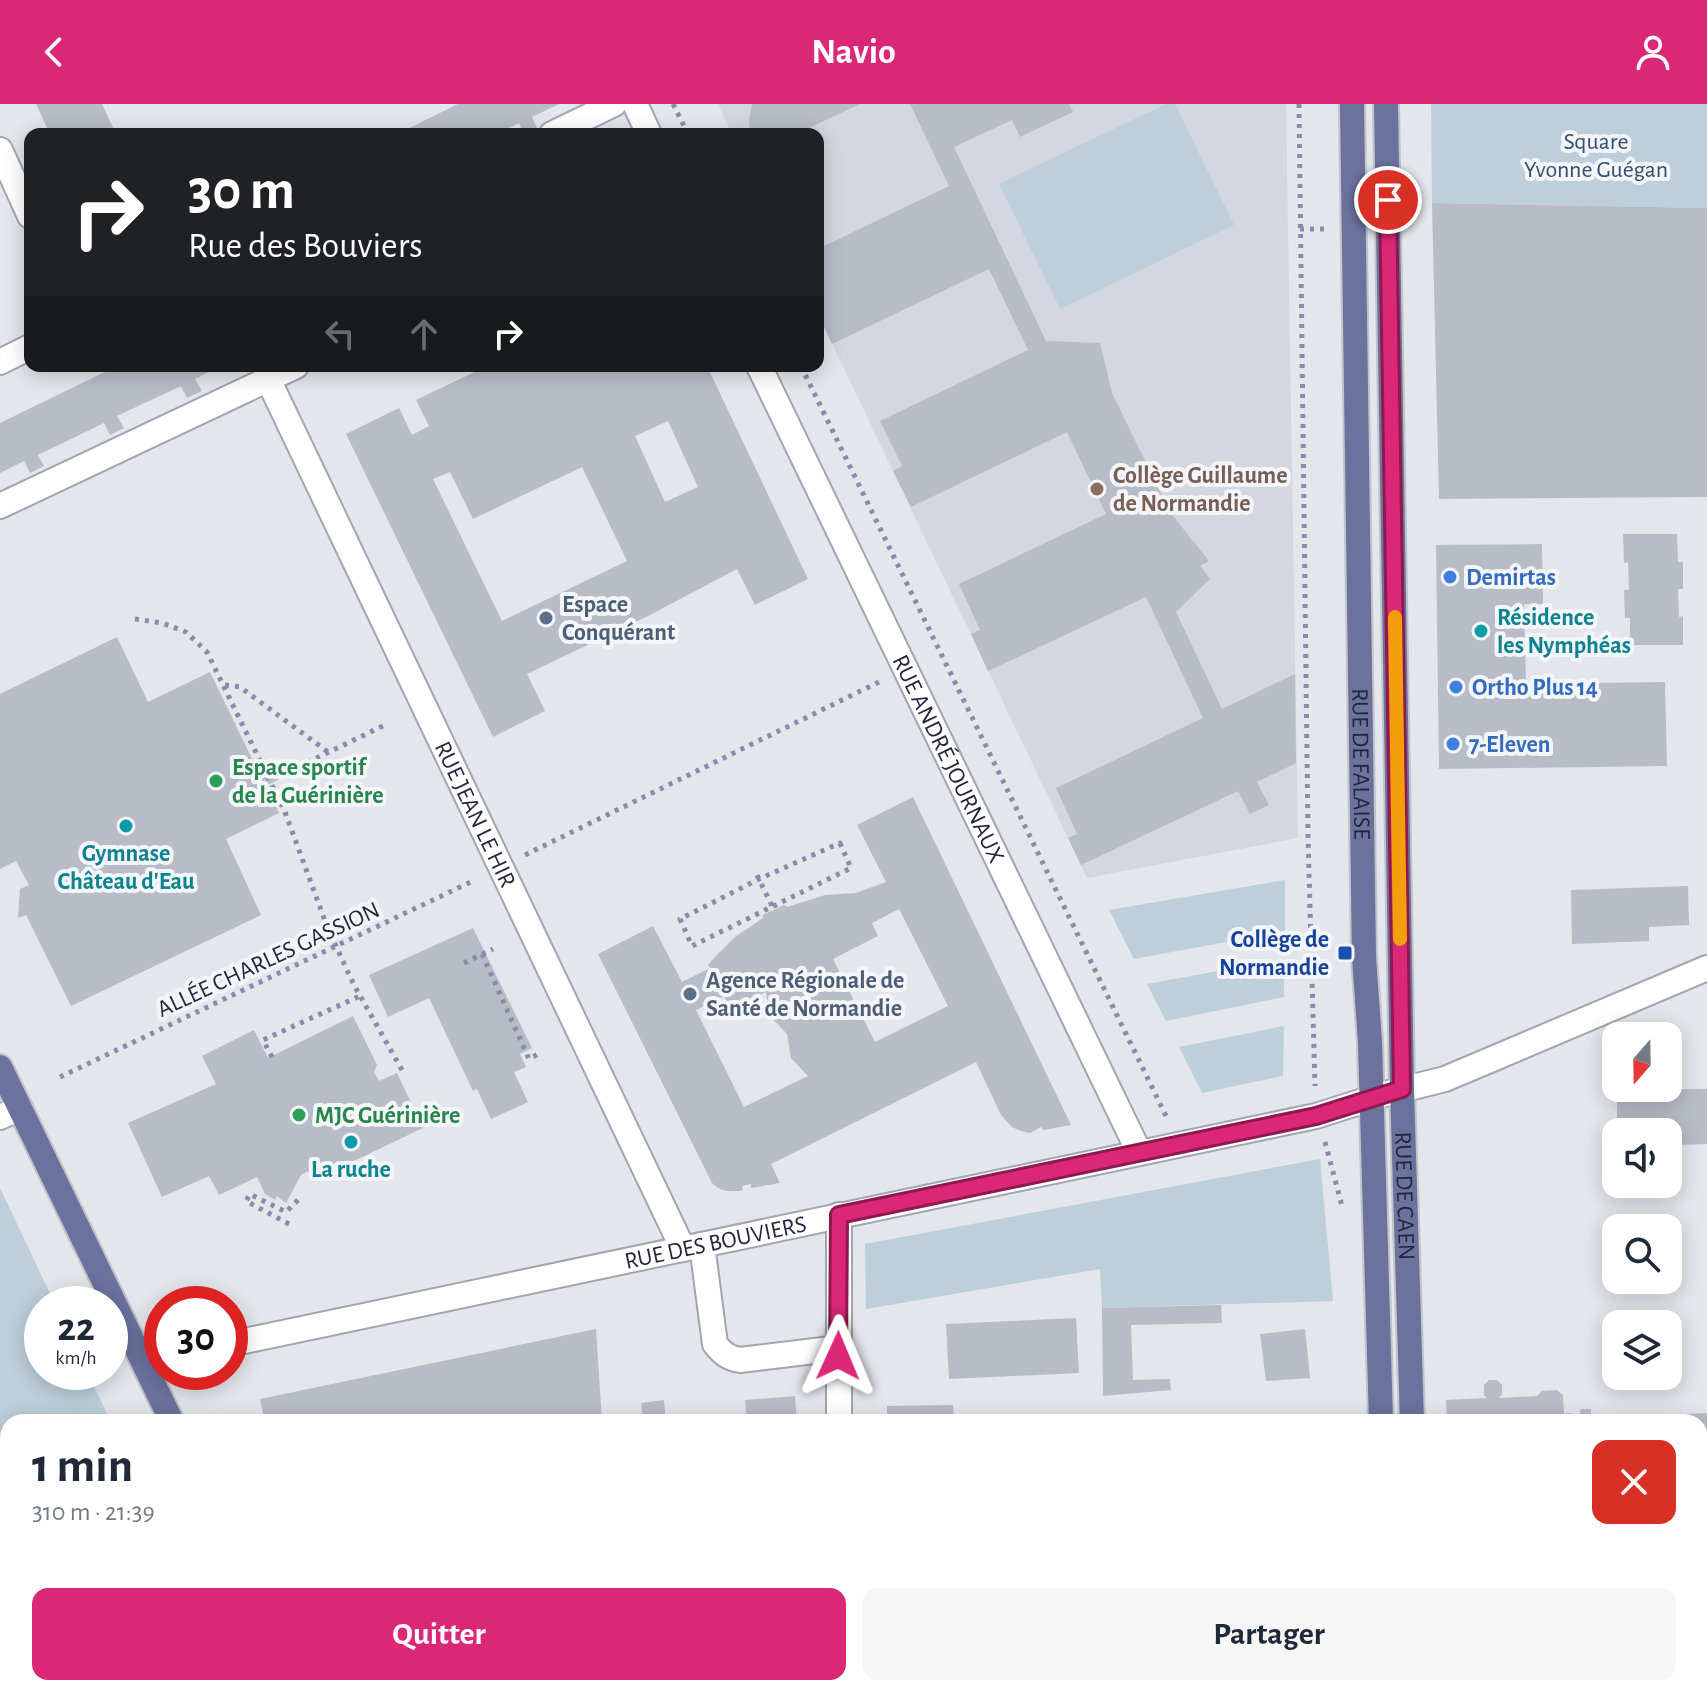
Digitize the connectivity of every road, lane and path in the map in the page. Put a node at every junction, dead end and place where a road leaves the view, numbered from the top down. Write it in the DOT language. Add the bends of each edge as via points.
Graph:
graph roads {
  1 [pos="614,104"];
  2 [pos="635,104"];
  3 [pos="673,104"];
  4 [pos="1299,104"];
  5 [pos="1352,104"];
  6 [pos="1386,104"];
  7 [pos="564,128"];
  8 [pos="646,128"];
  9 [pos="685,128"];
  10 [pos="0,150"];
  11 [pos="24,203"];
  12 [pos="1300,229"];
  13 [pos="1325,229"];
  14 [pos="24,350"];
  15 [pos="0,362"];
  16 [pos="283,372"];
  17 [pos="762,372"];
  18 [pos="804,372"];
  19 [pos="268,379"];
  20 [pos="0,506"];
  21 [pos="135,619"];
  22 [pos="878,683"];
  23 [pos="224,685"];
  24 [pos="385,725"];
  25 [pos="328,752"];
  26 [pos="264,776"];
  27 [pos="513,861"];
  28 [pos="758,877"];
  29 [pos="477,879"];
  30 [pos="773,908"];
  31 [pos="336,947"];
  32 [pos="493,949"];
  33 [pos="482,954"];
  34 [pos="464,963"];
  35 [pos="1707,968"];
  36 [pos="360,996"];
  37 [pos="542,1052"];
  38 [pos="272,1057"];
  39 [pos="0,1067"];
  40 [pos="402,1070"];
  41 [pos="60,1077"];
  42 [pos="1386,1094"];
  43 [pos="10,1113"];
  44 [pos="1166,1116"];
  45 [pos="1316,1116"];
  46 [pos="1139,1152"];
  47 [pos="299,1199"];
  48 [pos="839,1215"];
  49 [pos="1342,1218"];
  50 [pos="289,1224"];
  51 [pos="692,1247"];
  52 [pos="248,1340"];
  53 [pos="144,1345"];
  54 [pos="839,1348"];
  55 [pos="162,1390"];
  56 [pos="170,1414"];
  57 [pos="839,1414"];
  58 [pos="1381,1414"];
  59 [pos="1411,1414"];
  1 -- 7 [label="street"];
  2 -- 8 [label="street"];
  3 -- 9 [label="path"];
  4 -- 12 [label="path"];
  5 -- 42 [label="main road, RUE DE FALAISE" via="1364,957 1370,1042"];
  6 -- 42 [label="main road, RUE DE CAEN"];
  10 -- 11 [label="street"];
  12 -- 13 [label="path"];
  12 -- 45 [label="path"];
  14 -- 15 [label="street"];
  16 -- 19 [label="street"];
  17 -- 46 [label="street, RUE ANDRÉ JOURNAUX"];
  18 -- 44 [label="path"];
  19 -- 20 [label="street"];
  19 -- 51 [label="street, RUE JEAN LE HIR"];
  21 -- 23 [label="path" via="186,632 207,652"];
  22 -- 27 [label="path"];
  23 -- 25 [label="path" via="240,687"];
  23 -- 26 [label="path"];
  24 -- 25 [label="path"];
  25 -- 26 [label="path" via="277,777"];
  26 -- 31 [label="path" via="285,812"];
  28 -- 30 [label="path"];
  28 -- 30 [label="path" via="840,843 851,868"];
  28 -- 30 [label="path" via="680,919 692,946"];
  29 -- 31 [label="path, ALLÉE CHARLES GASSION"];
  31 -- 36 [label="path"];
  31 -- 41 [label="path, ALLÉE CHARLES GASSION"];
  32 -- 33 [label="path"];
  33 -- 34 [label="path"];
  33 -- 37 [label="path" via="529,1059"];
  35 -- 42 [label="street, RUE DES BOUVIERS" via="1445,1079"];
  36 -- 38 [label="path" via="263,1040"];
  36 -- 40 [label="path"];
  39 -- 43 [label="main road"];
  42 -- 45 [label="street, RUE DES BOUVIERS"];
  42 -- 58 [label="main road, RUE DE FALAISE"];
  42 -- 59 [label="main road, RUE DE CAEN"];
  43 -- 53 [label="main road"];
  45 -- 46 [label="street, RUE DES BOUVIERS"];
  45 -- 49 [label="path"];
  46 -- 48 [label="street, RUE DES BOUVIERS"];
  47 -- 50 [label="path" via="286,1212 250,1194 246,1201"];
  48 -- 51 [label="street, RUE DES BOUVIERS"];
  48 -- 54 [label="street"];
  51 -- 52 [label="street, RUE DES BOUVIERS"];
  51 -- 54 [label="street, RUE JEAN LE HIR" via="715,1344 730,1358"];
  54 -- 57 [label="street"];
  55 -- 56 [label="main road"];
}
